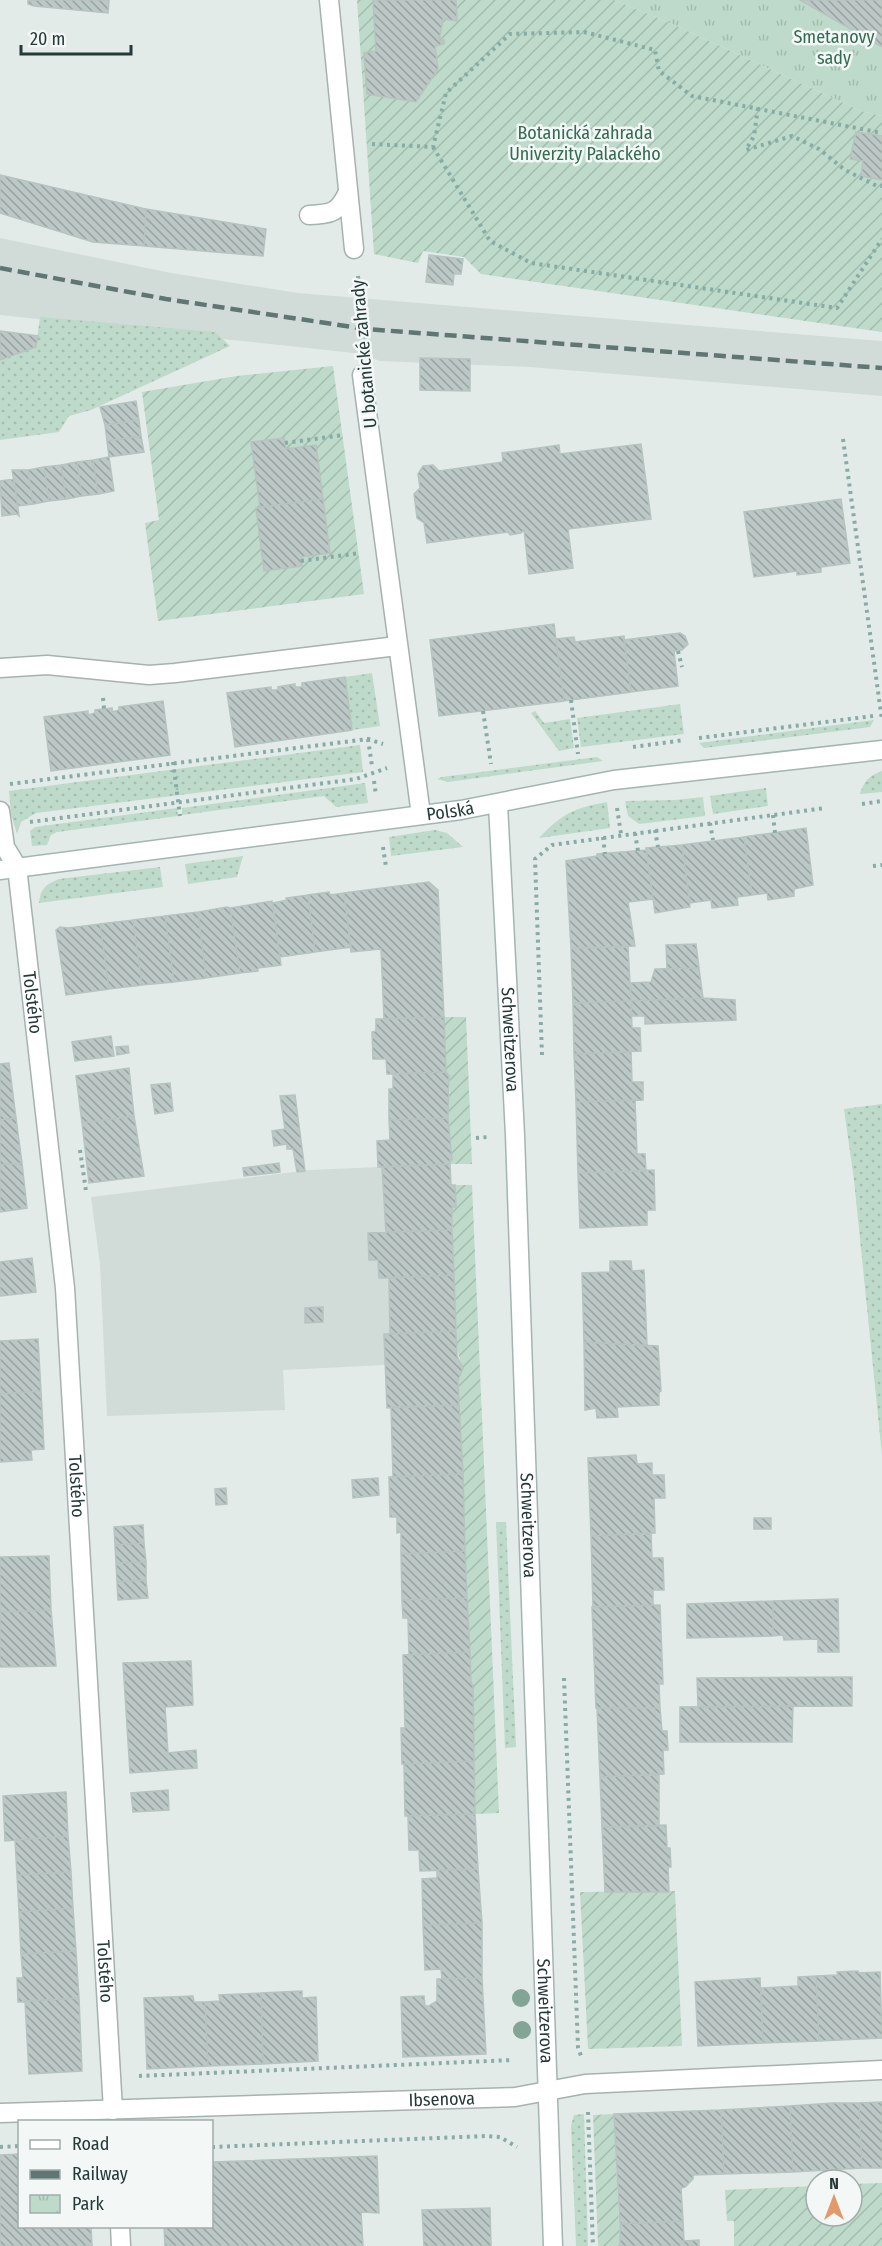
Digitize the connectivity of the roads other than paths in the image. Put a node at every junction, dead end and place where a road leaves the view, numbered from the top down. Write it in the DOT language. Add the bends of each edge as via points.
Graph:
graph roads {
  1 [pos="329,0"];
  2 [pos="348,192"];
  3 [pos="331,214"];
  4 [pos="309,215"];
  5 [pos="352,226"];
  6 [pos="354,249"];
  7 [pos="362,375"];
  8 [pos="397,646"];
  9 [pos="0,668"];
  10 [pos="882,750"];
  11 [pos="498,804"];
  12 [pos="0,811"];
  13 [pos="421,815"];
  14 [pos="9,868"];
  15 [pos="882,2070"];
  16 [pos="549,2092"];
  17 [pos="0,2113"];
  18 [pos="113,2115"];
  19 [pos="120,2228"];
  20 [pos="121,2246"];
  21 [pos="553,2246"];
  1 -- 2 [label="street"];
  2 -- 3 [label="street" via="342,206"];
  2 -- 5 [label="street"];
  3 -- 4 [label="street"];
  3 -- 5 [label="street"];
  5 -- 6 [label="street"];
  7 -- 8 [label="street, U botanické zahrady"];
  8 -- 9 [label="street" via="149,675 47,665"];
  8 -- 13 [label="street, U botanické zahrady"];
  10 -- 11 [label="street, Polská" via="614,780"];
  11 -- 13 [label="street, Polská"];
  11 -- 16 [label="street, Schweitzerova" via="514,1124"];
  12 -- 14 [label="street"];
  13 -- 14 [label="street, Polská"];
  14 -- 18 [label="street, Tolstého" via="64,1288"];
  15 -- 16 [label="street, Ibsenova" via="585,2084"];
  16 -- 18 [label="street, Ibsenova" via="515,2097"];
  16 -- 21 [label="street, Schweitzerova"];
  17 -- 18 [label="street, Ibsenova"];
  19 -- 20 [label="street"];
}
